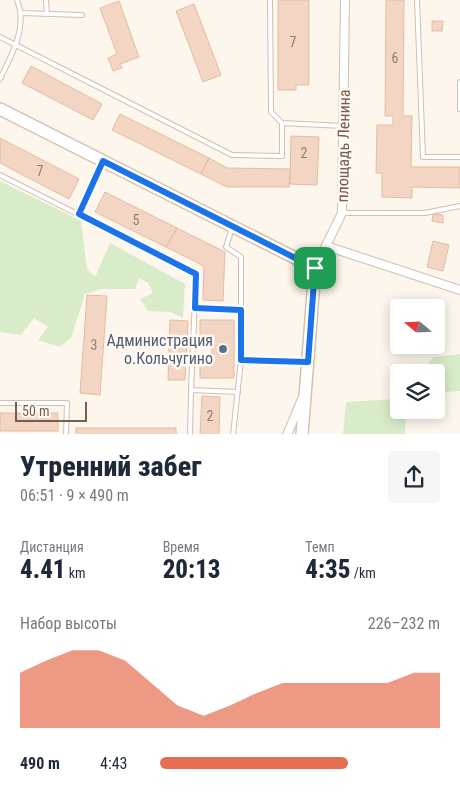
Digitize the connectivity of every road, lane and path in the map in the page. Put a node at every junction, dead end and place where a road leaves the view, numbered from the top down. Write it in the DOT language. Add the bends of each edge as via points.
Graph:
graph roads {
  1 [pos="17,0"];
  2 [pos="46,0"];
  3 [pos="270,0"];
  4 [pos="345,0"];
  5 [pos="417,0"];
  6 [pos="22,13"];
  7 [pos="47,14"];
  8 [pos="82,15"];
  9 [pos="0,37"];
  10 [pos="16,46"];
  11 [pos="0,78"];
  12 [pos="460,82"];
  13 [pos="0,109"];
  14 [pos="460,110"];
  15 [pos="282,123"];
  16 [pos="343,126"];
  17 [pos="460,157"];
  18 [pos="103,161"];
  19 [pos="0,174"];
  20 [pos="460,206"];
  21 [pos="342,213"];
  22 [pos="79,214"];
  23 [pos="232,226"];
  24 [pos="326,246"];
  25 [pos="315,268"];
  26 [pos="460,290"];
  27 [pos="195,308"];
  28 [pos="241,310"];
  29 [pos="241,360"];
  30 [pos="308,362"];
  31 [pos="191,390"];
  32 [pos="306,390"];
  33 [pos="238,392"];
  34 [pos="0,403"];
  35 [pos="66,434"];
  36 [pos="190,434"];
  37 [pos="233,434"];
  38 [pos="286,434"];
  39 [pos="302,434"];
  1 -- 6 [label="lane"];
  2 -- 7 [label="lane"];
  3 -- 15 [label="lane" via="271,112"];
  4 -- 16 [label="street, площадь Ленина"];
  5 -- 17 [label="lane" via="423,157"];
  6 -- 7 [label="lane"];
  6 -- 10 [label="lane"];
  7 -- 8 [label="lane"];
  9 -- 10 [label="lane"];
  10 -- 11 [label="lane"];
  10 -- 15 [label="lane" via="232,155 282,156"];
  12 -- 14 [label="lane"];
  13 -- 18 [label="main road"];
  15 -- 16 [label="lane"];
  16 -- 21 [label="street, площадь Ленина"];
  18 -- 22 [label="lane"];
  18 -- 23 [label="main road"];
  19 -- 22 [label="lane"];
  20 -- 21 [label="lane" via="425,213"];
  21 -- 24 [label="street, площадь Ленина"];
  22 -- 27 [label="lane" via="196,274"];
  23 -- 25 [label="main road"];
  23 -- 28 [label="lane" via="226,247 241,257"];
  24 -- 25 [label="street, площадь Ленина"];
  24 -- 26 [label="street"];
  25 -- 30 [label="main road, площадь Ленина"];
  27 -- 28 [label="lane"];
  27 -- 31 [label="lane"];
  28 -- 29 [label="lane"];
  29 -- 30 [label="lane"];
  29 -- 33 [label="lane"];
  30 -- 32 [label="main road, площадь Ленина"];
  31 -- 33 [label="lane"];
  31 -- 36 [label="lane"];
  32 -- 38 [label="street"];
  32 -- 39 [label="main road, площадь Ленина"];
  33 -- 37 [label="lane"];
  34 -- 35 [label="lane" via="67,403"];
}
